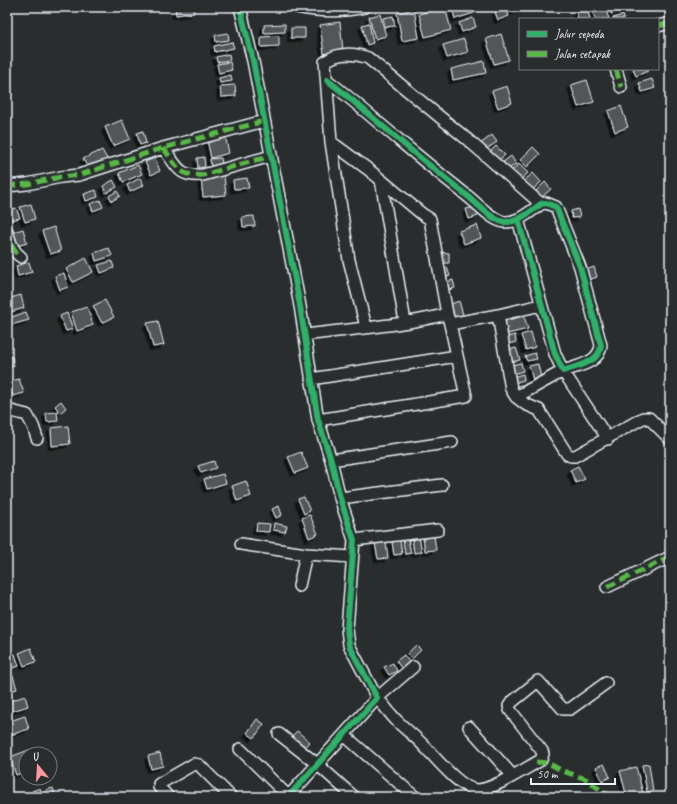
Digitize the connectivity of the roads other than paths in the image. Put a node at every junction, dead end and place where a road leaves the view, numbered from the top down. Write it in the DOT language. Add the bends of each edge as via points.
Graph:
graph roads {
  1 [pos="240,7"];
  2 [pos="296,7"];
  3 [pos="363,7"];
  4 [pos="670,23"];
  5 [pos="659,26"];
  6 [pos="616,70"];
  7 [pos="327,80"];
  8 [pos="621,87"];
  9 [pos="264,121"];
  10 [pos="331,142"];
  11 [pos="163,148"];
  12 [pos="271,156"];
  13 [pos="381,180"];
  14 [pos="7,186"];
  15 [pos="541,204"];
  16 [pos="518,219"];
  17 [pos="7,231"];
  18 [pos="21,257"];
  19 [pos="541,305"];
  20 [pos="498,315"];
  21 [pos="448,319"];
  22 [pos="405,322"];
  23 [pos="366,327"];
  24 [pos="305,335"];
  25 [pos="457,356"];
  26 [pos="563,371"];
  27 [pos="311,379"];
  28 [pos="516,397"];
  29 [pos="7,410"];
  30 [pos="318,420"];
  31 [pos="37,438"];
  32 [pos="608,439"];
  33 [pos="670,439"];
  34 [pos="452,442"];
  35 [pos="331,460"];
  36 [pos="442,485"];
  37 [pos="340,498"];
  38 [pos="438,530"];
  39 [pos="354,540"];
  40 [pos="241,544"];
  41 [pos="306,554"];
  42 [pos="352,557"];
  43 [pos="670,557"];
  44 [pos="298,586"];
  45 [pos="606,587"];
  46 [pos="413,667"];
  47 [pos="606,683"];
  48 [pos="377,698"];
  49 [pos="469,727"];
  50 [pos="279,734"];
  51 [pos="344,735"];
  52 [pos="240,749"];
  53 [pos="317,764"];
  54 [pos="513,776"];
  55 [pos="168,797"];
  56 [pos="231,797"];
  57 [pos="289,797"];
  58 [pos="354,797"];
  59 [pos="415,797"];
  1 -- 9 [label="street"];
  2 -- 3 [label="street" via="323,11"];
  4 -- 5 [label="street"];
  6 -- 8 [label="street"];
  7 -- 10 [label="street"];
  7 -- 15 [label="street" via="325,62 332,57 353,54 368,58"];
  7 -- 16 [label="street" via="486,213 502,222"];
  9 -- 11 [label="street"];
  9 -- 12 [label="street"];
  10 -- 13 [label="street"];
  10 -- 23 [label="street" via="349,260"];
  11 -- 12 [label="street" via="181,172 187,175 203,175"];
  11 -- 14 [label="street" via="79,175"];
  12 -- 24 [label="street"];
  13 -- 21 [label="street" via="430,219"];
  13 -- 22 [label="street"];
  15 -- 16 [label="street"];
  15 -- 26 [label="street" via="556,207 580,267 601,345 600,353 593,360"];
  16 -- 19 [label="street"];
  17 -- 18 [label="street" via="13,250"];
  19 -- 20 [label="street"];
  19 -- 26 [label="street" via="555,354"];
  20 -- 21 [label="street"];
  20 -- 28 [label="street" via="511,389"];
  21 -- 22 [label="street" via="431,318"];
  21 -- 25 [label="street"];
  22 -- 23 [label="street"];
  23 -- 24 [label="street"];
  24 -- 27 [label="street"];
  25 -- 27 [label="street"];
  25 -- 30 [label="street" via="466,396"];
  26 -- 28 [label="street"];
  26 -- 32 [label="street"];
  27 -- 30 [label="street"];
  28 -- 32 [label="street" via="539,410 567,454 571,456"];
  29 -- 31 [label="street" via="27,415 34,426"];
  30 -- 35 [label="street"];
  32 -- 33 [label="street" via="646,418"];
  34 -- 35 [label="street"];
  35 -- 37 [label="street"];
  36 -- 37 [label="street"];
  37 -- 39 [label="street"];
  38 -- 39 [label="street"];
  39 -- 42 [label="street"];
  40 -- 41 [label="street"];
  41 -- 42 [label="street"];
  41 -- 44 [label="street"];
  42 -- 48 [label="street" via="347,629 349,645"];
  43 -- 45 [label="street"];
  46 -- 48 [label="street"];
  47 -- 54 [label="street" via="570,710 563,709 538,681 512,702 510,710 543,754 541,760"];
  48 -- 51 [label="street"];
  48 -- 54 [label="street" via="462,784 479,790"];
  49 -- 54 [label="street"];
  50 -- 53 [label="street"];
  51 -- 53 [label="street"];
  51 -- 59 [label="street"];
  52 -- 57 [label="street"];
  53 -- 57 [label="street"];
  53 -- 58 [label="street"];
  55 -- 56 [label="street" via="159,784 194,764 199,765"];
}
